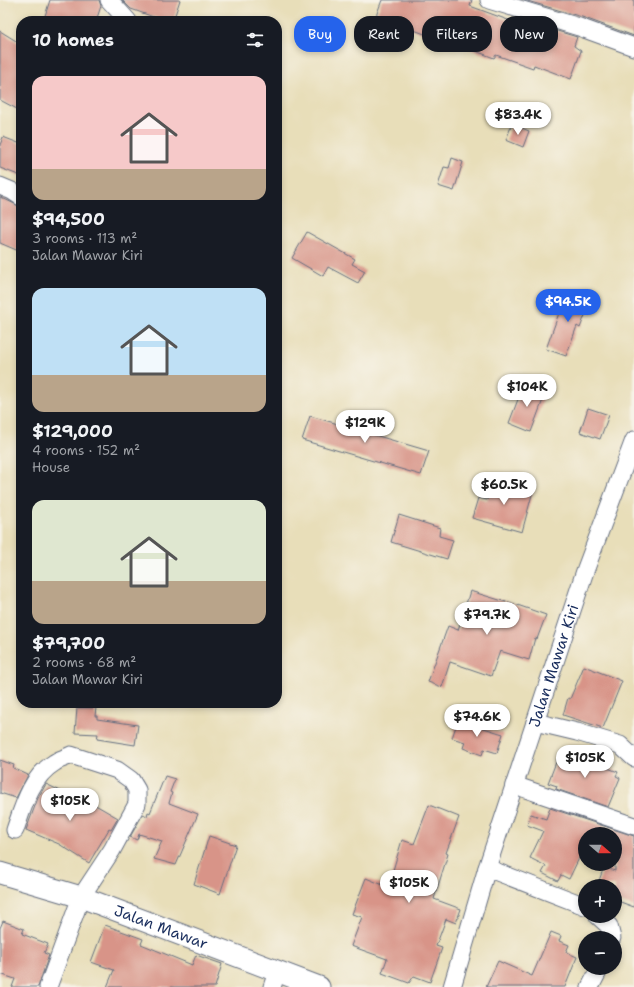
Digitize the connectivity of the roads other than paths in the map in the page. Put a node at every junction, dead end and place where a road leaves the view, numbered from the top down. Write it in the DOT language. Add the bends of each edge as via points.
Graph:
graph roads {
  1 [pos="108,0"];
  2 [pos="489,0"];
  3 [pos="123,16"];
  4 [pos="634,47"];
  5 [pos="0,186"];
  6 [pos="16,194"];
  7 [pos="634,440"];
  8 [pos="535,722"];
  9 [pos="634,758"];
  10 [pos="514,785"];
  11 [pos="634,826"];
  12 [pos="14,830"];
  13 [pos="487,868"];
  14 [pos="0,873"];
  15 [pos="81,897"];
  16 [pos="578,903"];
  17 [pos="596,975"];
  18 [pos="275,980"];
  19 [pos="48,987"];
  20 [pos="319,987"];
  21 [pos="452,987"];
  22 [pos="590,987"];
  1 -- 3 [label="street"];
  2 -- 4 [label="street" via="579,27"];
  5 -- 6 [label="street"];
  7 -- 8 [label="street, Jalan Mawar Kiri" via="585,572"];
  8 -- 9 [label="street" via="620,745"];
  8 -- 10 [label="street, Jalan Mawar Kiri"];
  10 -- 11 [label="street"];
  10 -- 13 [label="street, Jalan Mawar Kiri"];
  12 -- 15 [label="street" via="26,799 40,776 54,763 71,755 117,770 131,780 137,790 137,804 112,850"];
  13 -- 16 [label="street"];
  13 -- 21 [label="street, Jalan Mawar Kiri"];
  14 -- 15 [label="street, Jalan Mawar"];
  15 -- 18 [label="street, Jalan Mawar"];
  15 -- 19 [label="street"];
  17 -- 22 [label="street"];
  18 -- 20 [label="street, Jalan Mawar"];
}
